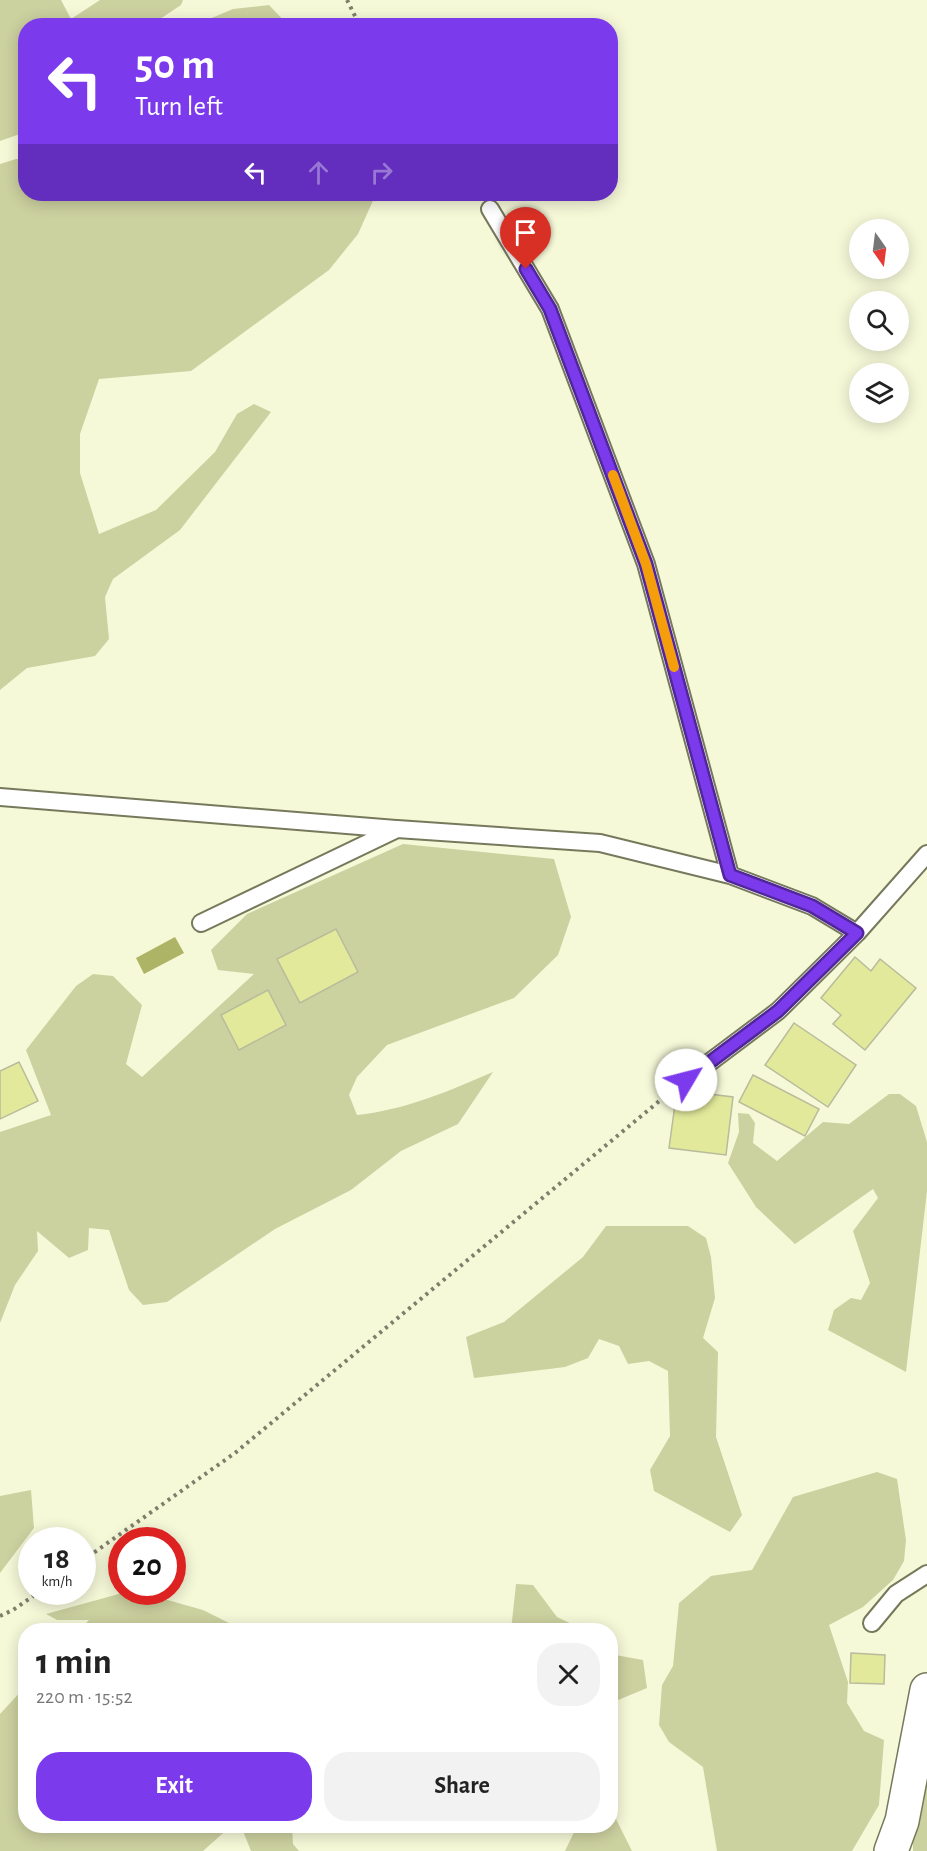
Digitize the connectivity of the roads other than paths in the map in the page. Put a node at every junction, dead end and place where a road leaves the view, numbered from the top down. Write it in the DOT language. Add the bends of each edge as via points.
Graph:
graph roads {
  1 [pos="490,209"];
  2 [pos="0,797"];
  3 [pos="397,829"];
  4 [pos="927,854"];
  5 [pos="730,875"];
  6 [pos="201,923"];
  7 [pos="857,933"];
  8 [pos="686,1080"];
  9 [pos="927,1574"];
  10 [pos="872,1623"];
  11 [pos="927,1690"];
  12 [pos="891,1851"];
  1 -- 5 [label="lane" via="550,309 646,564"];
  2 -- 3 [label="lane"];
  3 -- 5 [label="lane" via="600,843"];
  3 -- 6 [label="lane"];
  4 -- 7 [label="lane"];
  5 -- 7 [label="lane" via="812,906"];
  7 -- 8 [label="lane" via="778,1011"];
  9 -- 10 [label="lane" via="896,1594"];
  11 -- 12 [label="street" via="902,1821"];
}
